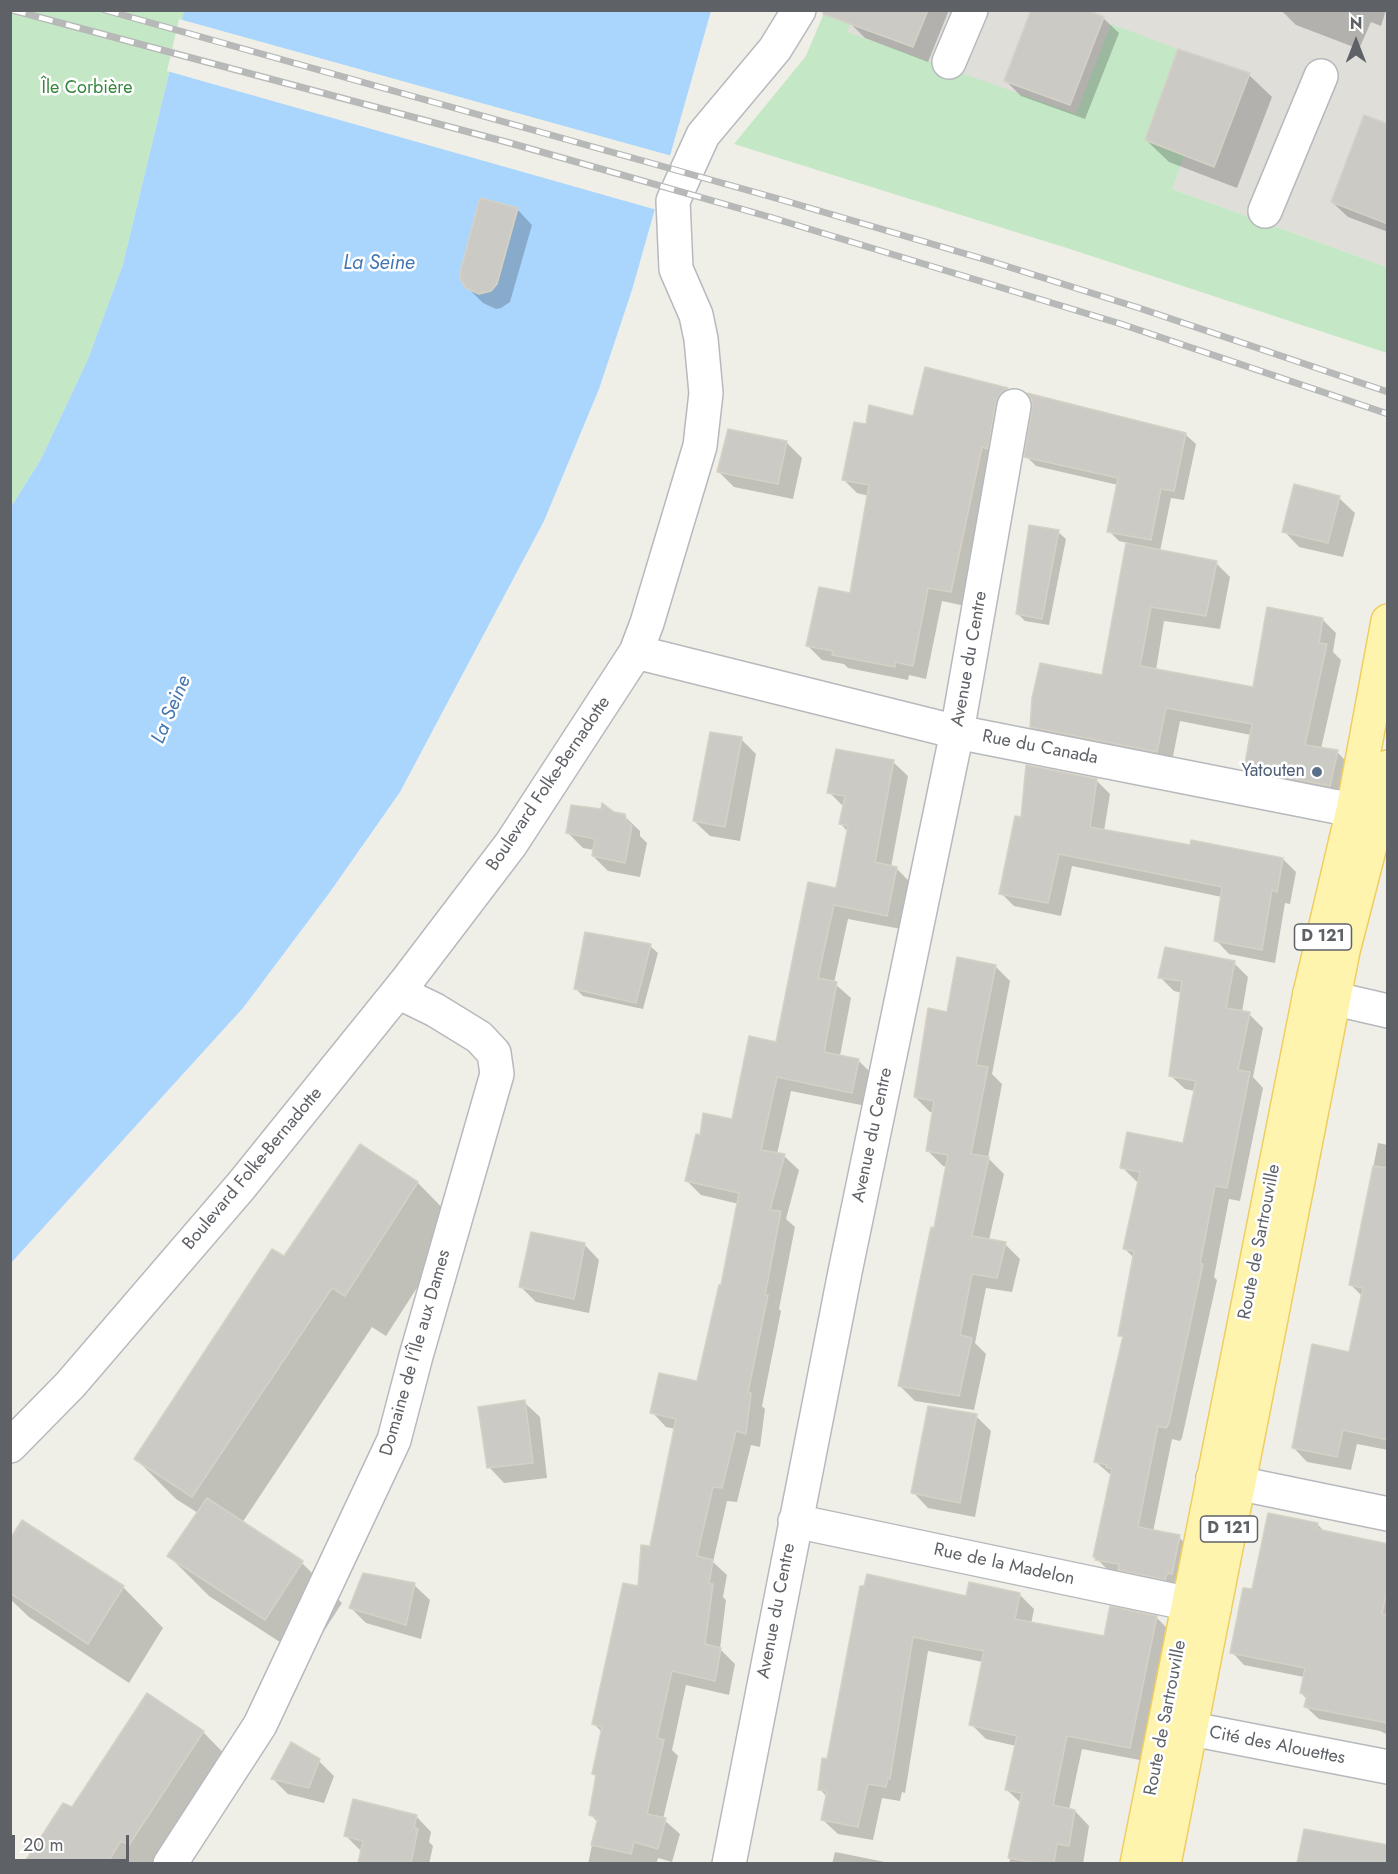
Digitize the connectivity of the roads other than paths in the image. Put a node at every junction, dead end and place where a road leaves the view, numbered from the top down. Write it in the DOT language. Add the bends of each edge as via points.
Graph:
graph roads {
  1 [pos="799,10"];
  2 [pos="971,10"];
  3 [pos="949,62"];
  4 [pos="1321,76"];
  5 [pos="1265,211"];
  6 [pos="1014,406"];
  7 [pos="1388,621"];
  8 [pos="636,652"];
  9 [pos="957,732"];
  10 [pos="1388,767"];
  11 [pos="1365,812"];
  12 [pos="398,992"];
  13 [pos="1321,997"];
  14 [pos="1388,1011"];
  15 [pos="10,1446"];
  16 [pos="1225,1481"];
  17 [pos="1388,1514"];
  18 [pos="795,1521"];
  19 [pos="1201,1607"];
  20 [pos="1178,1727"];
  21 [pos="1388,1767"];
  22 [pos="170,1863"];
  23 [pos="729,1863"];
  24 [pos="1137,1863"];
  25 [pos="1164,1863"];
  1 -- 8 [label="street, Boulevard Folke-Bernadotte" via="775,49 703,135 673,201 676,269 696,315 706,393 700,446"];
  2 -- 3 [label="street"];
  4 -- 5 [label="street"];
  6 -- 9 [label="street, Avenue du Centre"];
  7 -- 11 [label="main road, Route de Sartrouville / D 121"];
  8 -- 9 [label="street, Rue du Canada"];
  8 -- 12 [label="street, Boulevard Folke-Bernadotte" via="511,844"];
  9 -- 11 [label="street, Rue du Canada"];
  9 -- 18 [label="street, Avenue du Centre"];
  10 -- 11 [label="main road, Route de Sartrouville / D 121"];
  11 -- 13 [label="main road, Route de Sartrouville / D 121" via="1343,951"];
  12 -- 15 [label="street, Boulevard Folke-Bernadotte" via="241,1186 70,1384"];
  12 -- 22 [label="street, Domaine de l'Île aux Dames" via="479,1036 494,1053 497,1074 394,1440 260,1725"];
  13 -- 14 [label="street"];
  13 -- 16 [label="main road, Route de Sartrouville / D 121"];
  16 -- 17 [label="street"];
  16 -- 19 [label="main road, Route de Sartrouville / D 121"];
  18 -- 19 [label="street, Rue de la Madelon"];
  18 -- 23 [label="street, Avenue du Centre"];
  19 -- 20 [label="main road, Route de Sartrouville / D 121"];
  20 -- 21 [label="street, Cité des Alouettes"];
  20 -- 24 [label="main road, Route de Sartrouville / D 121"];
  20 -- 25 [label="main road, Route de Sartrouville / D 121"];
}
